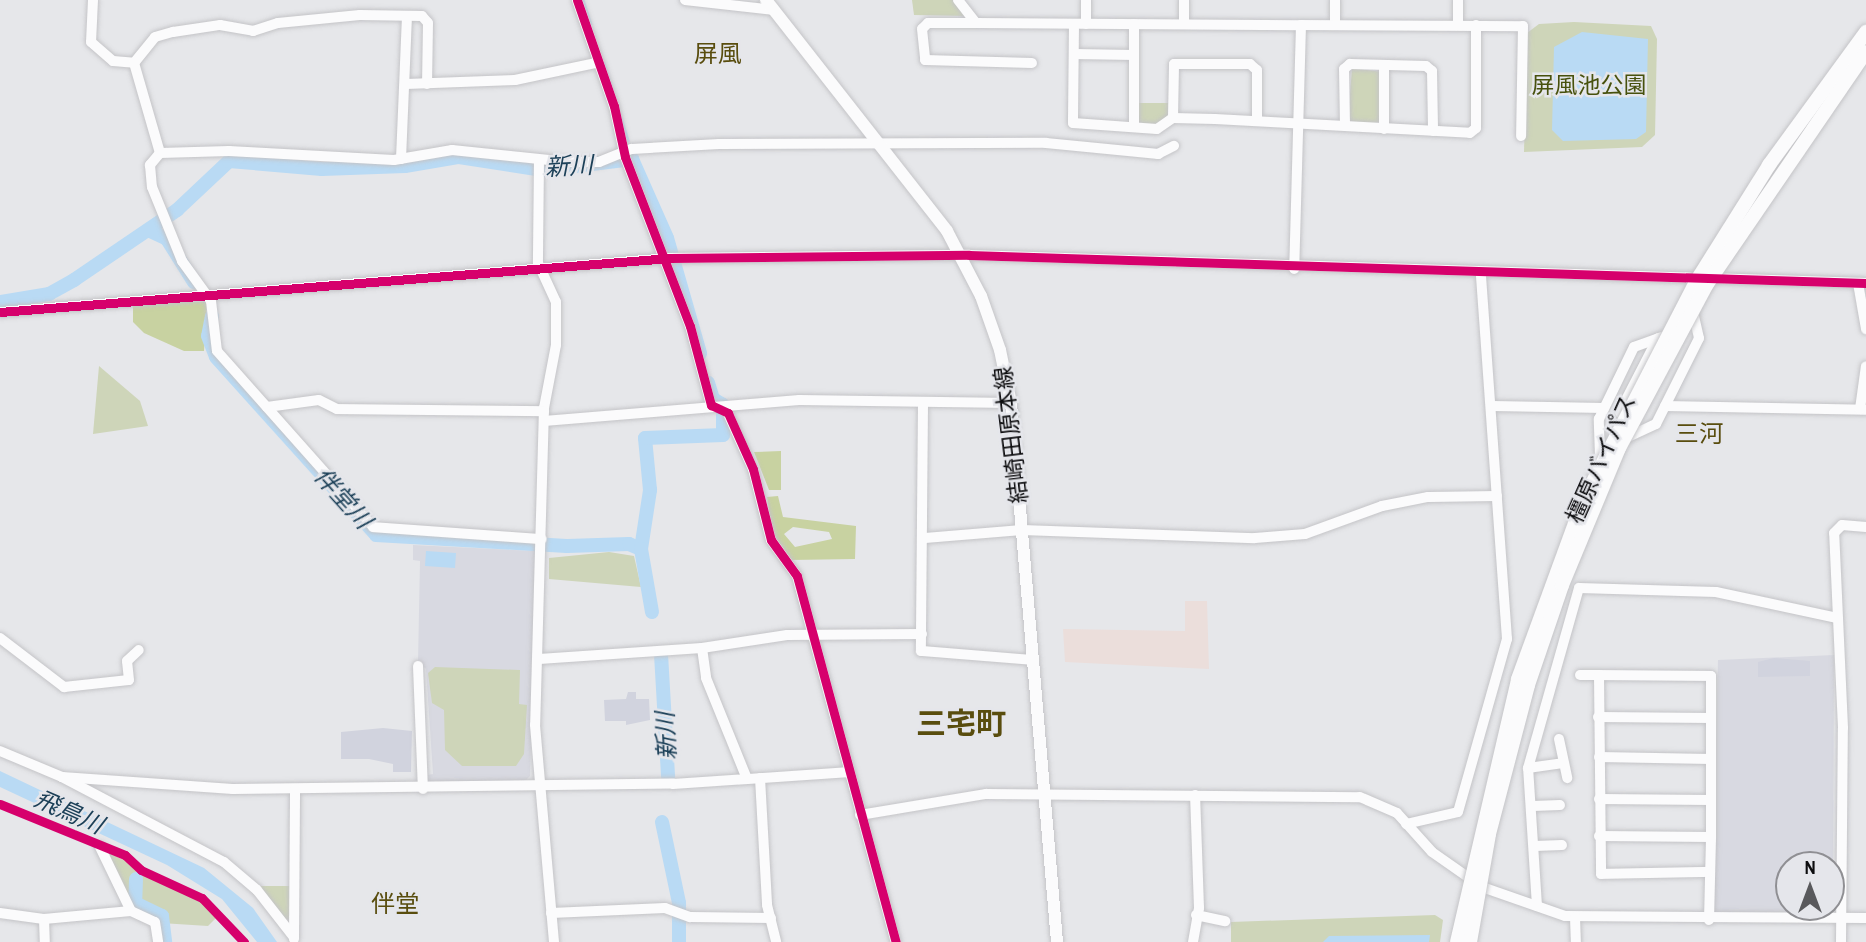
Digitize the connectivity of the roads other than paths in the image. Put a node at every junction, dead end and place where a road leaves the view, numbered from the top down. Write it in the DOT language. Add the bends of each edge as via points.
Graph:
graph roads {
  1 [pos="93,0"];
  2 [pos="685,0"];
  3 [pos="1086,0"];
  4 [pos="1184,0"];
  5 [pos="1335,0"];
  6 [pos="1458,0"];
  7 [pos="579,1"];
  8 [pos="961,1"];
  9 [pos="770,5"];
  10 [pos="407,16"];
  11 [pos="976,23"];
  12 [pos="1074,24"];
  13 [pos="1086,24"];
  14 [pos="1135,24"];
  15 [pos="1184,24"];
  16 [pos="1301,25"];
  17 [pos="1335,25"];
  18 [pos="1458,25"];
  19 [pos="1476,25"];
  20 [pos="1866,30"];
  21 [pos="1074,54"];
  22 [pos="1135,55"];
  23 [pos="1866,55"];
  24 [pos="134,63"];
  25 [pos="596,63"];
  26 [pos="1032,63"];
  27 [pos="1384,66"];
  28 [pos="406,84"];
  29 [pos="428,84"];
  30 [pos="1173,118"];
  31 [pos="1257,121"];
  32 [pos="1300,122"];
  33 [pos="1345,125"];
  34 [pos="1134,127"];
  35 [pos="1384,129"];
  36 [pos="1433,131"];
  37 [pos="1521,136"];
  38 [pos="880,144"];
  39 [pos="1174,146"];
  40 [pos="625,152"];
  41 [pos="159,153"];
  42 [pos="401,159"];
  43 [pos="539,160"];
  44 [pos="961,256"];
  45 [pos="670,258"];
  46 [pos="541,268"];
  47 [pos="1294,269"];
  48 [pos="1481,275"];
  49 [pos="1696,277"];
  50 [pos="1714,277"];
  51 [pos="1862,283"];
  52 [pos="208,296"];
  53 [pos="0,312"];
  54 [pos="1693,313"];
  55 [pos="1866,329"];
  56 [pos="1661,337"];
  57 [pos="1866,366"];
  58 [pos="1011,403"];
  59 [pos="923,404"];
  60 [pos="710,405"];
  61 [pos="1493,406"];
  62 [pos="1665,406"];
  63 [pos="267,407"];
  64 [pos="1604,408"];
  65 [pos="726,409"];
  66 [pos="1863,409"];
  67 [pos="544,416"];
  68 [pos="1628,437"];
  69 [pos="1600,456"];
  70 [pos="1497,496"];
  71 [pos="1866,527"];
  72 [pos="1022,530"];
  73 [pos="925,538"];
  74 [pos="542,544"];
  75 [pos="1837,618"];
  76 [pos="922,634"];
  77 [pos="814,635"];
  78 [pos="0,638"];
  79 [pos="702,648"];
  80 [pos="139,650"];
  81 [pos="539,659"];
  82 [pos="1032,660"];
  83 [pos="418,666"];
  84 [pos="1599,675"];
  85 [pos="1580,676"];
  86 [pos="1598,718"];
  87 [pos="1711,718"];
  88 [pos="1559,739"];
  89 [pos="0,751"];
  90 [pos="1599,757"];
  91 [pos="1711,759"];
  92 [pos="1563,762"];
  93 [pos="1528,768"];
  94 [pos="847,772"];
  95 [pos="62,777"];
  96 [pos="760,778"];
  97 [pos="1567,778"];
  98 [pos="747,779"];
  99 [pos="539,786"];
  100 [pos="295,789"];
  101 [pos="423,789"];
  102 [pos="1045,793"];
  103 [pos="1195,795"];
  104 [pos="1599,799"];
  105 [pos="1711,800"];
  106 [pos="1560,805"];
  107 [pos="1533,806"];
  108 [pos="860,815"];
  109 [pos="1406,824"];
  110 [pos="1599,836"];
  111 [pos="1711,837"];
  112 [pos="1562,845"];
  113 [pos="1535,846"];
  114 [pos="100,847"];
  115 [pos="1841,851"];
  116 [pos="1710,872"];
  117 [pos="1466,876"];
  118 [pos="1482,887"];
  119 [pos="1537,906"];
  120 [pos="131,911"];
  121 [pos="0,913"];
  122 [pos="551,913"];
  123 [pos="1196,915"];
  124 [pos="1575,917"];
  125 [pos="771,918"];
  126 [pos="1845,918"];
  127 [pos="1866,918"];
  128 [pos="44,919"];
  129 [pos="1775,919"];
  130 [pos="1709,920"];
  131 [pos="1225,921"];
  132 [pos="1842,921"];
  133 [pos="294,939"];
  134 [pos="45,942"];
  135 [pos="158,942"];
  136 [pos="554,942"];
  137 [pos="776,942"];
  138 [pos="896,942"];
  139 [pos="1057,942"];
  140 [pos="1193,942"];
  141 [pos="1456,942"];
  142 [pos="1471,942"];
  143 [pos="1576,942"];
  144 [pos="1840,942"];
  1 -- 24 [label="street" via="91,42 113,61"];
  2 -- 9 [label="street"];
  3 -- 13 [label="street"];
  4 -- 15 [label="street"];
  5 -- 17 [label="street"];
  6 -- 18 [label="street"];
  7 -- 25 [label="street"];
  8 -- 11 [label="street"];
  9 -- 38 [label="main road, 結崎田原本線"];
  10 -- 24 [label="street" via="304,19 253,31 220,25 173,32 155,37"];
  10 -- 28 [label="street"];
  10 -- 29 [label="street" via="426,17"];
  11 -- 12 [label="street"];
  11 -- 26 [label="street" via="928,23 922,29 925,60"];
  12 -- 13 [label="street"];
  12 -- 21 [label="street"];
  13 -- 14 [label="street"];
  14 -- 15 [label="street"];
  14 -- 22 [label="street"];
  15 -- 16 [label="street"];
  16 -- 17 [label="street"];
  16 -- 32 [label="street"];
  17 -- 18 [label="street"];
  18 -- 19 [label="street"];
  19 -- 36 [label="street" via="1476,128 1470,133"];
  19 -- 37 [label="street" via="1524,26"];
  20 -- 49 [label="highway, 橿原バイパス, bridge" via="1830,76"];
  20 -- 141 [label="highway, bridge" via="1769,165 1697,280 1584,499 1518,679"];
  21 -- 22 [label="street"];
  21 -- 34 [label="street" via="1073,122"];
  22 -- 34 [label="street"];
  23 -- 50 [label="highway, 橿原バイパス, bridge"];
  23 -- 142 [label="highway, bridge" via="1707,284 1614,459 1562,584 1528,685 1489,834"];
  24 -- 41 [label="street"];
  25 -- 29 [label="street" via="515,80"];
  25 -- 40 [label="street"];
  27 -- 33 [label="street" via="1344,69"];
  27 -- 35 [label="street"];
  27 -- 36 [label="street" via="1430,68"];
  28 -- 29 [label="street"];
  28 -- 42 [label="street"];
  30 -- 31 [label="street"];
  30 -- 31 [label="street" via="1174,64 1250,64 1257,70"];
  30 -- 34 [label="street" via="1157,129"];
  31 -- 32 [label="street"];
  32 -- 33 [label="street"];
  32 -- 47 [label="street"];
  33 -- 35 [label="street"];
  35 -- 36 [label="street"];
  38 -- 39 [label="street" via="1046,143 1158,154"];
  38 -- 40 [label="street" via="719,144"];
  38 -- 44 [label="main road, 結崎田原本線"];
  40 -- 43 [label="street" via="598,162"];
  40 -- 45 [label="street"];
  41 -- 42 [label="street" via="229,151 302,159"];
  41 -- 52 [label="street" via="150,165 161,211 182,261"];
  42 -- 43 [label="street" via="452,150"];
  43 -- 46 [label="street" via="536,223"];
  44 -- 45 [label="street"];
  44 -- 47 [label="street"];
  44 -- 58 [label="main road, 結崎田原本線" via="1000,350"];
  45 -- 46 [label="street"];
  45 -- 60 [label="street"];
  46 -- 52 [label="street"];
  46 -- 67 [label="street" via="556,302 556,345"];
  47 -- 48 [label="street"];
  48 -- 49 [label="street"];
  48 -- 61 [label="street"];
  49 -- 50 [label="street"];
  49 -- 56 [label="highway, 橿原バイパス"];
  50 -- 51 [label="street"];
  50 -- 54 [label="highway, 橿原バイパス"];
  51 -- 55 [label="street"];
  52 -- 53 [label="street"];
  52 -- 63 [label="street" via="216,317 217,351"];
  54 -- 62 [label="street" via="1699,338"];
  54 -- 68 [label="highway, 橿原バイパス"];
  56 -- 64 [label="street" via="1634,347"];
  56 -- 69 [label="highway, 橿原バイパス"];
  57 -- 66 [label="street"];
  58 -- 59 [label="street"];
  58 -- 72 [label="main road, 結崎田原本線"];
  59 -- 65 [label="street" via="799,400"];
  59 -- 73 [label="street"];
  60 -- 65 [label="street"];
  60 -- 67 [label="street"];
  61 -- 64 [label="street"];
  61 -- 70 [label="street"];
  62 -- 66 [label="street"];
  62 -- 68 [label="street" via="1652,429"];
  63 -- 67 [label="street" via="319,400 337,409"];
  63 -- 74 [label="street" via="373,527"];
  64 -- 69 [label="street" via="1597,428"];
  65 -- 77 [label="street" via="753,469 771,540 797,576"];
  67 -- 74 [label="street"];
  68 -- 118 [label="highway, 橿原バイパス" via="1565,586 1531,687"];
  69 -- 117 [label="highway, 橿原バイパス" via="1515,678"];
  70 -- 72 [label="street" via="1428,497 1382,506 1317,531 1255,538"];
  70 -- 109 [label="street" via="1507,639 1458,812"];
  71 -- 75 [label="street" via="1842,525 1835,533"];
  72 -- 73 [label="street"];
  72 -- 82 [label="main road, 結崎田原本線"];
  73 -- 76 [label="street"];
  74 -- 81 [label="street"];
  75 -- 93 [label="street" via="1716,592 1578,588"];
  75 -- 115 [label="street"];
  76 -- 77 [label="street"];
  76 -- 82 [label="street" via="921,651"];
  77 -- 79 [label="street"];
  77 -- 94 [label="street"];
  78 -- 80 [label="street" via="64,687 128,680 127,661"];
  79 -- 81 [label="street"];
  79 -- 98 [label="street" via="706,678"];
  81 -- 99 [label="street"];
  82 -- 102 [label="main road, 結崎田原本線"];
  83 -- 101 [label="street"];
  84 -- 85 [label="street"];
  84 -- 86 [label="street"];
  84 -- 87 [label="street" via="1712,676"];
  86 -- 87 [label="street"];
  86 -- 90 [label="street"];
  87 -- 91 [label="street"];
  88 -- 92 [label="street"];
  89 -- 95 [label="street"];
  90 -- 91 [label="street"];
  90 -- 104 [label="street"];
  91 -- 105 [label="street"];
  92 -- 93 [label="street"];
  92 -- 97 [label="street"];
  93 -- 107 [label="street"];
  94 -- 96 [label="street"];
  94 -- 108 [label="street"];
  95 -- 100 [label="street"];
  95 -- 133 [label="street" via="223,862 257,890"];
  96 -- 98 [label="street"];
  96 -- 125 [label="street"];
  98 -- 99 [label="street"];
  99 -- 101 [label="street"];
  99 -- 122 [label="street"];
  100 -- 101 [label="street"];
  100 -- 133 [label="street"];
  102 -- 103 [label="street"];
  102 -- 108 [label="street" via="986,794"];
  102 -- 139 [label="main road, 結崎田原本線"];
  103 -- 109 [label="street" via="1360,797 1381,802"];
  103 -- 123 [label="street"];
  104 -- 105 [label="street"];
  104 -- 110 [label="street"];
  105 -- 111 [label="street"];
  106 -- 107 [label="street"];
  107 -- 113 [label="street"];
  108 -- 138 [label="street"];
  109 -- 117 [label="street"];
  110 -- 111 [label="street"];
  110 -- 116 [label="street" via="1601,874"];
  111 -- 116 [label="street"];
  112 -- 113 [label="street"];
  113 -- 119 [label="street"];
  114 -- 120 [label="street"];
  116 -- 130 [label="street"];
  117 -- 118 [label="street"];
  117 -- 141 [label="highway, 橿原バイパス"];
  118 -- 119 [label="street"];
  118 -- 142 [label="highway, 橿原バイパス"];
  119 -- 124 [label="street"];
  120 -- 128 [label="street"];
  120 -- 135 [label="street" via="155,922"];
  121 -- 128 [label="street"];
  122 -- 125 [label="street" via="664,908 690,917"];
  122 -- 136 [label="street"];
  123 -- 131 [label="street"];
  123 -- 140 [label="street"];
  124 -- 130 [label="street"];
  124 -- 143 [label="street"];
  125 -- 137 [label="street"];
  126 -- 127 [label="street"];
  128 -- 134 [label="street"];
  129 -- 130 [label="street"];
  132 -- 144 [label="street"];
}
